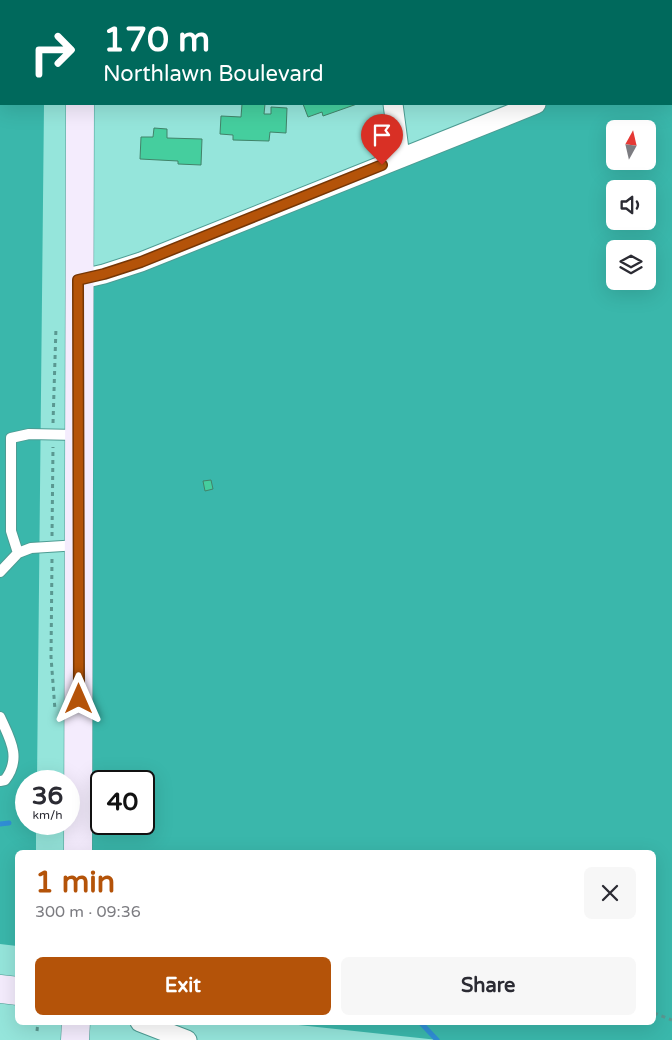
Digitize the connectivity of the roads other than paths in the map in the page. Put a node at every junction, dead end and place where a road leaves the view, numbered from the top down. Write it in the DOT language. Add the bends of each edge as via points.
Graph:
graph roads {
  1 [pos="80,105"];
  2 [pos="393,105"];
  3 [pos="533,105"];
  4 [pos="400,158"];
  5 [pos="78,280"];
  6 [pos="78,435"];
  7 [pos="11,438"];
  8 [pos="0,444"];
  9 [pos="79,545"];
  10 [pos="18,553"];
  11 [pos="0,572"];
  12 [pos="0,717"];
  13 [pos="0,781"];
  14 [pos="78,850"];
  15 [pos="0,989"];
  16 [pos="15,991"];
  17 [pos="76,1025"];
  18 [pos="148,1025"];
  19 [pos="75,1040"];
  20 [pos="187,1040"];
  1 -- 5 [label="street"];
  2 -- 4 [label="street"];
  3 -- 4 [label="street"];
  4 -- 5 [label="street" via="141,262"];
  5 -- 6 [label="street"];
  6 -- 7 [label="lane" via="29,434"];
  6 -- 9 [label="street"];
  7 -- 8 [label="lane"];
  7 -- 10 [label="lane" via="11,531"];
  9 -- 10 [label="lane" via="31,548"];
  9 -- 14 [label="street"];
  10 -- 11 [label="lane"];
  12 -- 13 [label="lane" via="10,738 15,763 5,780"];
  15 -- 16 [label="street"];
  17 -- 19 [label="street"];
  18 -- 20 [label="street"];
}
